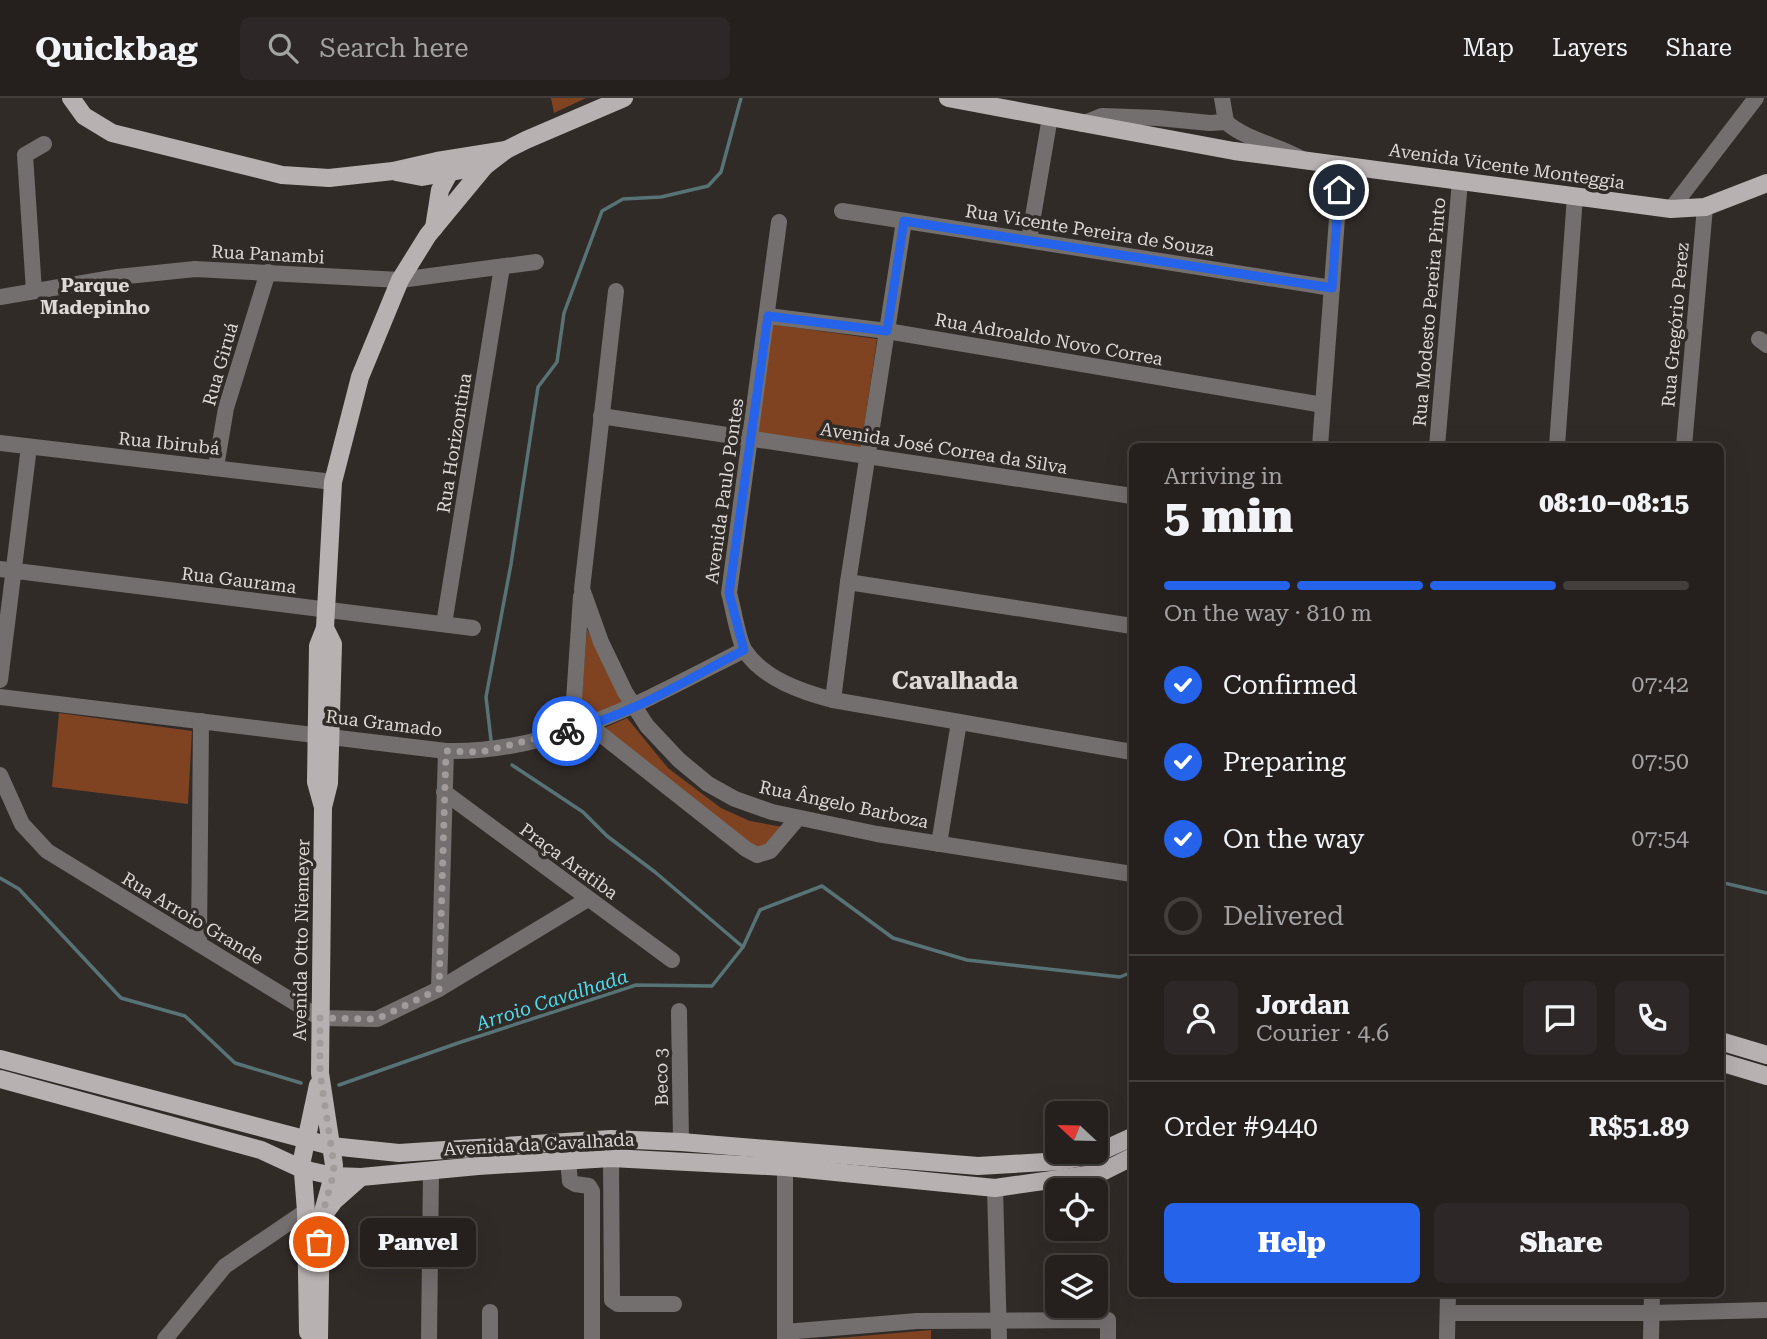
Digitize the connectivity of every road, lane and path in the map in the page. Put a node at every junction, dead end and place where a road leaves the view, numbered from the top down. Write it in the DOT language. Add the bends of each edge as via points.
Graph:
graph roads {
  1 [pos="71,98"];
  2 [pos="624,98"];
  3 [pos="948,98"];
  4 [pos="1222,98"];
  5 [pos="1756,98"];
  6 [pos="1024,105"];
  7 [pos="1050,117"];
  8 [pos="1226,122"];
  9 [pos="1082,124"];
  10 [pos="44,144"];
  11 [pos="483,160"];
  12 [pos="1304,160"];
  13 [pos="1341,165"];
  14 [pos="405,171"];
  15 [pos="448,173"];
  16 [pos="1460,181"];
  17 [pos="1767,183"];
  18 [pos="1575,196"];
  19 [pos="455,204"];
  20 [pos="1705,207"];
  21 [pos="1671,209"];
  22 [pos="842,211"];
  23 [pos="434,220"];
  24 [pos="904,221"];
  25 [pos="779,222"];
  26 [pos="1030,240"];
  27 [pos="536,262"];
  28 [pos="502,267"];
  29 [pos="268,272"];
  30 [pos="400,280"];
  31 [pos="1332,288"];
  32 [pos="34,291"];
  33 [pos="616,291"];
  34 [pos="0,297"];
  35 [pos="768,316"];
  36 [pos="887,331"];
  37 [pos="1323,405"];
  38 [pos="601,416"];
  39 [pos="750,438"];
  40 [pos="0,443"];
  41 [pos="1320,443"];
  42 [pos="1437,443"];
  43 [pos="1557,443"];
  44 [pos="1684,443"];
  45 [pos="29,446"];
  46 [pos="869,456"];
  47 [pos="216,467"];
  48 [pos="333,482"];
  49 [pos="1129,496"];
  50 [pos="6,570"];
  51 [pos="848,582"];
  52 [pos="582,589"];
  53 [pos="325,610"];
  54 [pos="444,624"];
  55 [pos="1129,626"];
  56 [pos="473,628"];
  57 [pos="744,650"];
  58 [pos="0,680"];
  59 [pos="0,696"];
  60 [pos="833,700"];
  61 [pos="634,706"];
  62 [pos="201,720"];
  63 [pos="959,722"];
  64 [pos="589,725"];
  65 [pos="572,730"];
  66 [pos="323,735"];
  67 [pos="446,751"];
  68 [pos="1129,751"];
  69 [pos="0,775"];
  70 [pos="444,792"];
  71 [pos="798,818"];
  72 [pos="939,844"];
  73 [pos="1129,874"];
  74 [pos="588,899"];
  75 [pos="199,944"];
  76 [pos="672,960"];
  77 [pos="439,989"];
  78 [pos="679,1011"];
  79 [pos="320,1018"];
  80 [pos="1724,1043"];
  81 [pos="1767,1055"];
  82 [pos="0,1059"];
  83 [pos="1724,1063"];
  84 [pos="320,1073"];
  85 [pos="1767,1076"];
  86 [pos="0,1079"];
  87 [pos="1129,1138"];
  88 [pos="306,1139"];
  89 [pos="681,1142"];
  90 [pos="331,1146"];
  91 [pos="1108,1148"];
  92 [pos="611,1158"];
  93 [pos="1129,1158"];
  94 [pos="568,1161"];
  95 [pos="1045,1162"];
  96 [pos="1048,1164"];
  97 [pos="785,1167"];
  98 [pos="302,1169"];
  99 [pos="431,1171"];
  100 [pos="333,1176"];
  101 [pos="361,1177"];
  102 [pos="995,1188"];
  103 [pos="313,1215"];
  104 [pos="1448,1297"];
  105 [pos="1652,1297"];
  106 [pos="674,1304"];
  107 [pos="1767,1310"];
  108 [pos="489,1312"];
  109 [pos="1448,1312"];
  110 [pos="1651,1313"];
  111 [pos="999,1320"];
  112 [pos="785,1336"];
  113 [pos="165,1339"];
  114 [pos="307,1339"];
  115 [pos="319,1339"];
  116 [pos="429,1339"];
  117 [pos="490,1339"];
  118 [pos="592,1339"];
  119 [pos="999,1339"];
  120 [pos="1108,1339"];
  121 [pos="1447,1339"];
  122 [pos="1651,1339"];
  1 -- 14 [label="main road" via="84,116 112,133 282,175 329,178"];
  2 -- 11 [label="main road"];
  3 -- 6 [label="main road, Avenida Vicente Monteggia"];
  4 -- 8 [label="street"];
  5 -- 21 [label="street"];
  6 -- 7 [label="main road, Avenida Vicente Monteggia"];
  7 -- 9 [label="main road, Avenida Vicente Monteggia"];
  7 -- 26 [label="street"];
  8 -- 9 [label="street" via="1101,116"];
  8 -- 12 [label="street"];
  9 -- 12 [label="main road, Avenida Vicente Monteggia"];
  10 -- 32 [label="street" via="25,155"];
  11 -- 14 [label="main road"];
  11 -- 15 [label="main road" via="453,166"];
  11 -- 19 [label="main road, Avenida Otto Niemeyer"];
  12 -- 13 [label="main road, Avenida Vicente Monteggia"];
  13 -- 16 [label="main road, Avenida Vicente Monteggia"];
  13 -- 31 [label="street"];
  14 -- 15 [label="main road" via="441,169"];
  14 -- 23 [label="main road" via="426,190"];
  15 -- 19 [label="main road" via="458,183"];
  15 -- 23 [label="main road, Avenida Otto Niemeyer"];
  16 -- 18 [label="main road, Avenida Vicente Monteggia"];
  16 -- 42 [label="street, Rua Modesto Pereira Pinto"];
  17 -- 20 [label="main road, Avenida Vicente Monteggia"];
  18 -- 21 [label="main road, Avenida Vicente Monteggia"];
  18 -- 43 [label="street"];
  19 -- 23 [label="main road, Avenida Otto Niemeyer"];
  20 -- 21 [label="main road, Avenida Vicente Monteggia"];
  20 -- 44 [label="street, Rua Gregório Perez"];
  22 -- 24 [label="street, Rua Vicente Pereira de Souza"];
  23 -- 30 [label="main road, Avenida Otto Niemeyer"];
  24 -- 26 [label="street, Rua Vicente Pereira de Souza"];
  24 -- 36 [label="street"];
  25 -- 35 [label="street, Avenida Paulo Pontes"];
  26 -- 31 [label="street, Rua Vicente Pereira de Souza"];
  27 -- 28 [label="street, Rua Panambi"];
  28 -- 30 [label="street, Rua Panambi"];
  28 -- 54 [label="street, Rua Horizontina"];
  29 -- 30 [label="street, Rua Panambi"];
  29 -- 32 [label="street, Rua Panambi" via="195,269"];
  29 -- 47 [label="street, Rua Giruá" via="226,408"];
  30 -- 48 [label="main road, Avenida Otto Niemeyer" via="360,377"];
  31 -- 37 [label="street"];
  32 -- 34 [label="street, Rua Panambi"];
  33 -- 38 [label="street, Rua Ângelo Barboza"];
  35 -- 36 [label="street, Rua Adroaldo Novo Correa"];
  35 -- 39 [label="street, Avenida Paulo Pontes"];
  36 -- 37 [label="street, Rua Adroaldo Novo Correa"];
  36 -- 46 [label="street"];
  37 -- 41 [label="street"];
  38 -- 39 [label="street, Avenida José Correa da Silva"];
  38 -- 52 [label="street, Rua Ângelo Barboza"];
  39 -- 46 [label="street, Avenida José Correa da Silva"];
  39 -- 57 [label="street, Avenida Paulo Pontes" via="729,593"];
  40 -- 45 [label="street, Rua Ibirubá"];
  45 -- 47 [label="street, Rua Ibirubá"];
  45 -- 50 [label="street"];
  46 -- 49 [label="street, Avenida José Correa da Silva"];
  46 -- 51 [label="street"];
  47 -- 48 [label="street, Rua Ibirubá"];
  48 -- 53 [label="main road, Avenida Otto Niemeyer"];
  50 -- 53 [label="street, Rua Gaurama"];
  50 -- 58 [label="street"];
  51 -- 55 [label="street"];
  51 -- 60 [label="street"];
  52 -- 61 [label="street, Rua Ângelo Barboza" via="598,636"];
  52 -- 65 [label="street"];
  53 -- 54 [label="street, Rua Gaurama"];
  53 -- 66 [label="main road, Avenida Otto Niemeyer" via="325,628 333,645"];
  54 -- 56 [label="street, Rua Gaurama"];
  57 -- 60 [label="street" via="768,673 798,690"];
  57 -- 61 [label="street, Rua Gramado"];
  59 -- 62 [label="street, Rua Gramado"];
  60 -- 63 [label="street"];
  61 -- 64 [label="street, Rua Gramado"];
  61 -- 71 [label="street, Rua Ângelo Barboza" via="679,760 708,784 735,799"];
  62 -- 66 [label="street, Rua Gramado"];
  62 -- 75 [label="street"];
  63 -- 68 [label="street"];
  63 -- 72 [label="street"];
  64 -- 65 [label="street, Rua Gramado"];
  64 -- 71 [label="street" via="757,855 770,852"];
  65 -- 67 [label="street, Rua Gramado" via="481,752"];
  66 -- 67 [label="street, Rua Gramado"];
  66 -- 79 [label="main road, Avenida Otto Niemeyer" via="329,783 323,807"];
  67 -- 70 [label="street"];
  69 -- 75 [label="street, Rua Arroio Grande" via="22,824 47,851"];
  70 -- 74 [label="street, Praça Aratiba"];
  70 -- 77 [label="street"];
  71 -- 72 [label="street, Rua Ângelo Barboza"];
  72 -- 73 [label="street, Rua Ângelo Barboza"];
  74 -- 76 [label="street, Praça Aratiba"];
  74 -- 77 [label="street"];
  75 -- 79 [label="street, Rua Arroio Grande"];
  77 -- 79 [label="street" via="377,1019"];
  78 -- 89 [label="street, Beco 3"];
  79 -- 84 [label="main road, Avenida Otto Niemeyer"];
  80 -- 81 [label="main road"];
  82 -- 88 [label="main road, Avenida da Cavalhada"];
  83 -- 85 [label="main road"];
  84 -- 88 [label="main road, Avenida Otto Niemeyer"];
  84 -- 90 [label="main road, Avenida Otto Niemeyer"];
  86 -- 98 [label="main road, Avenida da Cavalhada" via="261,1150"];
  87 -- 91 [label="main road, Avenida da Cavalhada"];
  88 -- 90 [label="main road, Avenida da Cavalhada"];
  88 -- 98 [label="main road, Avenida Otto Niemeyer"];
  89 -- 90 [label="main road, Avenida da Cavalhada" via="611,1139 399,1153"];
  89 -- 95 [label="main road, Avenida da Cavalhada" via="978,1166"];
  90 -- 100 [label="main road, Avenida Otto Niemeyer"];
  92 -- 94 [label="main road, Avenida da Cavalhada"];
  92 -- 97 [label="main road, Avenida da Cavalhada"];
  92 -- 106 [label="street" via="612,1300 618,1304"];
  93 -- 102 [label="main road, Avenida da Cavalhada" via="1100,1172"];
  94 -- 99 [label="main road, Avenida da Cavalhada"];
  94 -- 118 [label="street" via="570,1181 592,1191"];
  96 -- 102 [label="main road" via="1002,1177"];
  97 -- 102 [label="main road, Avenida da Cavalhada"];
  97 -- 112 [label="street"];
  98 -- 100 [label="main road, Avenida da Cavalhada"];
  98 -- 103 [label="main road, Avenida Otto Niemeyer"];
  99 -- 101 [label="main road, Avenida da Cavalhada"];
  99 -- 116 [label="street"];
  100 -- 101 [label="main road, Avenida da Cavalhada"];
  100 -- 103 [label="main road, Avenida Otto Niemeyer"];
  101 -- 103 [label="main road"];
  102 -- 111 [label="street"];
  103 -- 113 [label="street" via="225,1266"];
  103 -- 114 [label="main road, Avenida Otto Niemeyer"];
  103 -- 115 [label="main road, Avenida Otto Niemeyer"];
  104 -- 109 [label="street"];
  105 -- 110 [label="street"];
  107 -- 110 [label="street"];
  108 -- 117 [label="street"];
  109 -- 110 [label="street"];
  109 -- 121 [label="street"];
  110 -- 122 [label="street"];
  111 -- 112 [label="street" via="917,1321"];
  111 -- 119 [label="street"];
  111 -- 120 [label="street" via="1108,1320"];
}
